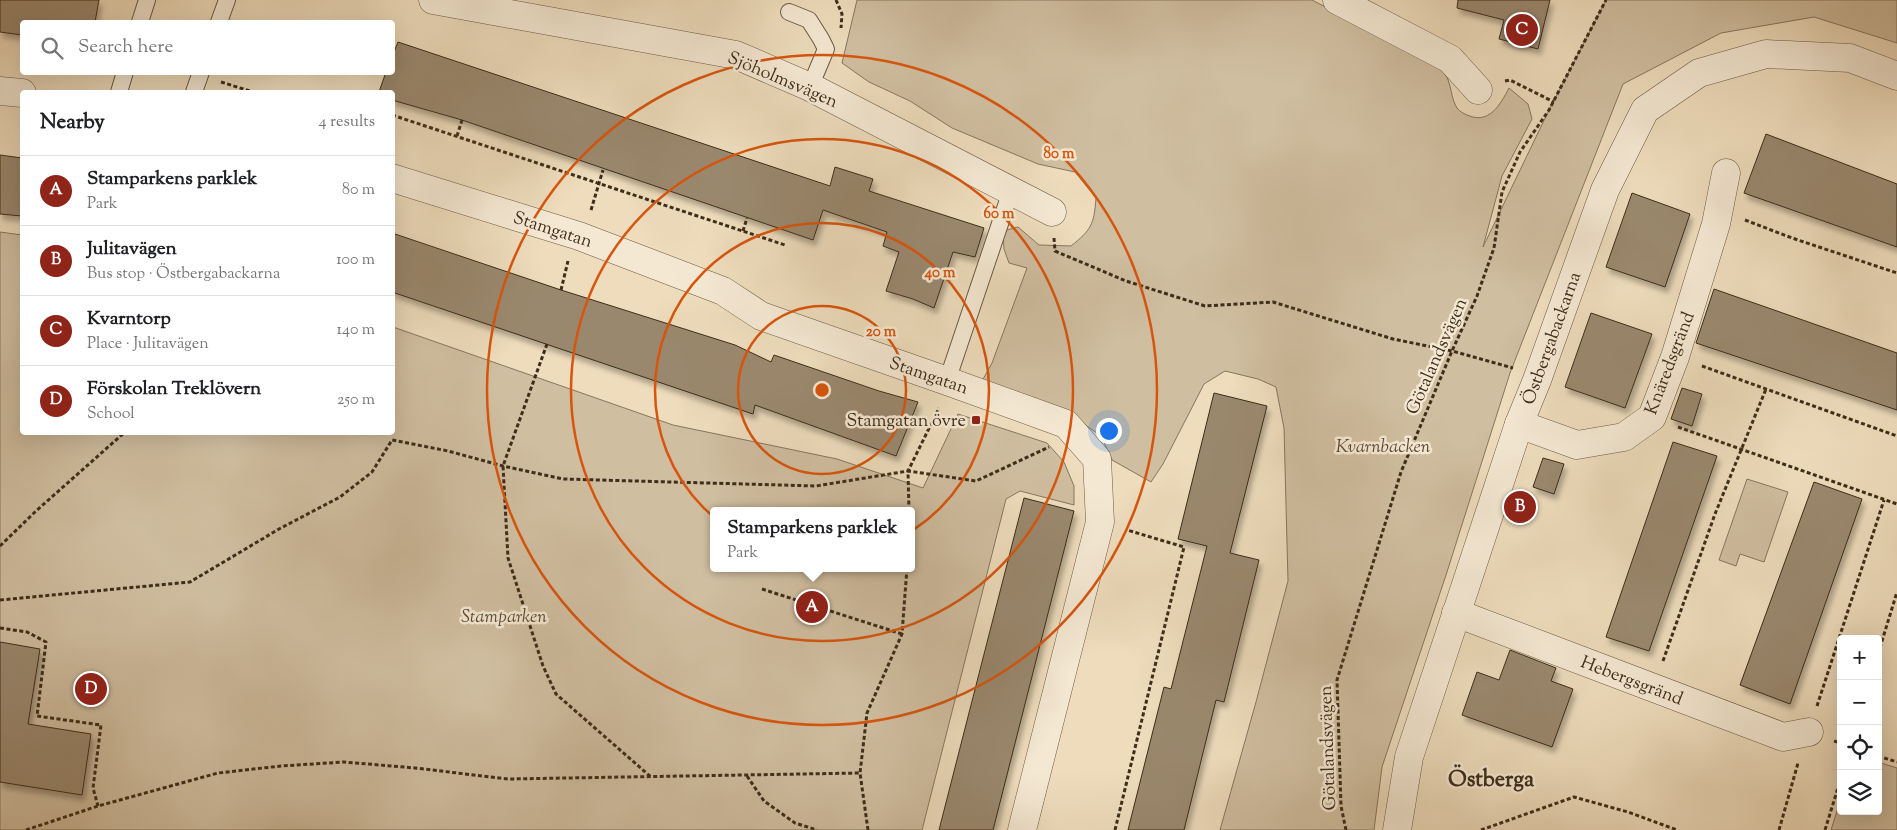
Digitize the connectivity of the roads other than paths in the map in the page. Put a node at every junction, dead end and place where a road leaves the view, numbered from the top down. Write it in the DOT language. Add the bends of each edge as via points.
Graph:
graph roads {
  1 [pos="147,0"];
  2 [pos="226,0"];
  3 [pos="433,0"];
  4 [pos="1337,0"];
  5 [pos="789,12"];
  6 [pos="141,20"];
  7 [pos="220,20"];
  8 [pos="124,75"];
  9 [pos="200,75"];
  10 [pos="1897,76"];
  11 [pos="810,87"];
  12 [pos="120,90"];
  13 [pos="195,90"];
  14 [pos="1478,90"];
  15 [pos="0,91"];
  16 [pos="20,93"];
  17 [pos="1726,173"];
  18 [pos="395,179"];
  19 [pos="1011,190"];
  20 [pos="1052,212"];
  21 [pos="947,381"];
  22 [pos="1519,424"];
  23 [pos="1456,613"];
  24 [pos="1809,732"];
  25 [pos="1022,830"];
  26 [pos="1397,830"];
  1 -- 6 [label="lane"];
  2 -- 7 [label="lane"];
  3 -- 11 [label="street, Sjöholmsvägen" via="736,56"];
  4 -- 14 [label="street" via="1450,59"];
  5 -- 11 [label="lane" via="809,20 826,49"];
  8 -- 12 [label="lane"];
  9 -- 13 [label="lane"];
  10 -- 22 [label="street, Östbergabackarna" via="1850,58 1766,54 1699,73 1645,110 1605,190"];
  11 -- 19 [label="street, Sjöholmsvägen"];
  15 -- 16 [label="street"];
  17 -- 22 [label="street, Knäredsgränd" via="1716,224 1675,357 1652,417 1624,437 1577,445"];
  18 -- 21 [label="street, Stamgatan" via="579,236 723,291 761,316"];
  19 -- 20 [label="street, Sjöholmsvägen"];
  19 -- 21 [label="lane"];
  21 -- 25 [label="street, Stamgatan" via="1066,424 1096,459 1100,522"];
  22 -- 23 [label="street, Östbergabackarna"];
  23 -- 24 [label="street, Hebergsgränd" via="1783,738"];
  23 -- 26 [label="street, Östbergabackarna" via="1410,758"];
}
